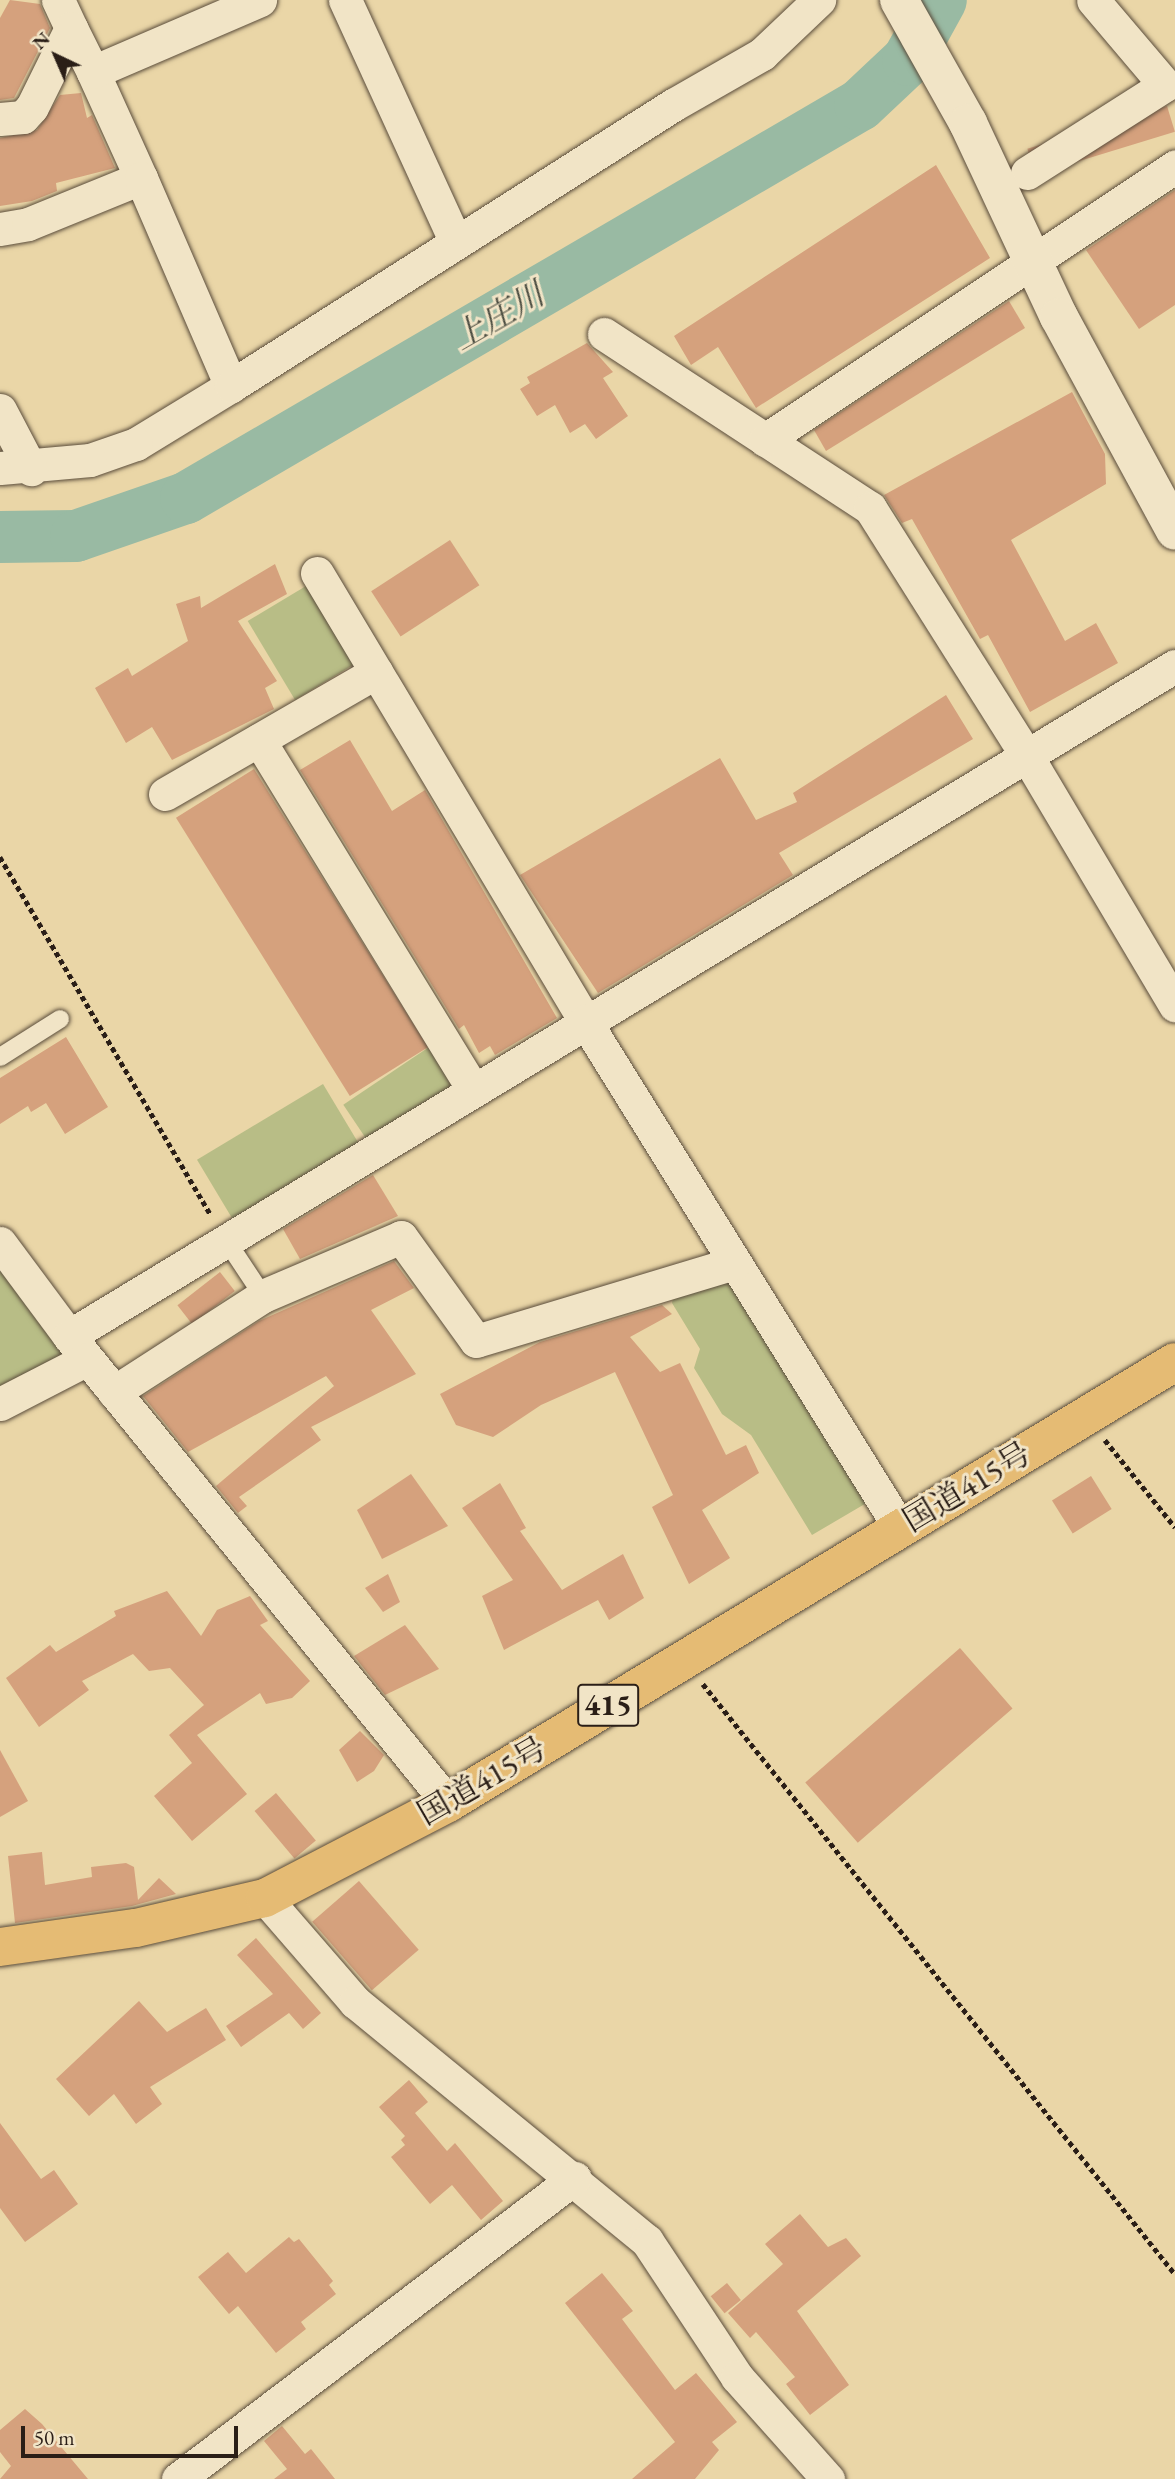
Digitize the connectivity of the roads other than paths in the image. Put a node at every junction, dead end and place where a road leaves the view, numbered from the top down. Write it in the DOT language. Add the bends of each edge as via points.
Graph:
graph roads {
  1 [pos="260,0"];
  2 [pos="345,0"];
  3 [pos="819,0"];
  4 [pos="899,0"];
  5 [pos="1093,0"];
  6 [pos="65,14"];
  7 [pos="93,72"];
  8 [pos="1170,93"];
  9 [pos="0,119"];
  10 [pos="1175,167"];
  11 [pos="1027,173"];
  12 [pos="141,178"];
  13 [pos="0,229"];
  14 [pos="456,242"];
  15 [pos="1032,261"];
  16 [pos="604,334"];
  17 [pos="231,386"];
  18 [pos="0,410"];
  19 [pos="765,440"];
  20 [pos="15,469"];
  21 [pos="1175,531"];
  22 [pos="317,573"];
  23 [pos="1175,666"];
  24 [pos="376,672"];
  25 [pos="259,740"];
  26 [pos="1027,756"];
  27 [pos="165,794"];
  28 [pos="1175,1005"];
  29 [pos="60,1019"];
  30 [pos="585,1021"];
  31 [pos="0,1057"];
  32 [pos="473,1090"];
  33 [pos="226,1240"];
  34 [pos="0,1243"];
  35 [pos="736,1263"];
  36 [pos="263,1296"];
  37 [pos="78,1347"];
  38 [pos="1175,1362"];
  39 [pos="114,1392"];
  40 [pos="0,1404"];
  41 [pos="900,1528"];
  42 [pos="448,1803"];
  43 [pos="265,1898"];
  44 [pos="0,1947"];
  45 [pos="575,2178"];
  46 [pos="178,2479"];
  47 [pos="828,2479"];
  1 -- 7 [label="street"];
  2 -- 14 [label="street"];
  3 -- 14 [label="street" via="762,54"];
  4 -- 15 [label="street" via="968,123"];
  5 -- 8 [label="street"];
  6 -- 7 [label="street"];
  6 -- 9 [label="street" via="32,107 23,117"];
  7 -- 12 [label="street"];
  8 -- 11 [label="street"];
  10 -- 15 [label="street"];
  12 -- 13 [label="street" via="28,224"];
  12 -- 17 [label="street"];
  14 -- 17 [label="street"];
  15 -- 19 [label="street"];
  15 -- 21 [label="street"];
  16 -- 19 [label="street"];
  17 -- 20 [label="street" via="136,444 90,460"];
  18 -- 20 [label="street"];
  19 -- 26 [label="street" via="870,508"];
  22 -- 24 [label="street"];
  23 -- 26 [label="street"];
  24 -- 25 [label="street"];
  24 -- 30 [label="street"];
  25 -- 27 [label="street"];
  25 -- 32 [label="street"];
  26 -- 28 [label="street"];
  26 -- 30 [label="street"];
  29 -- 31 [label="lane"];
  30 -- 32 [label="street"];
  30 -- 35 [label="street"];
  32 -- 33 [label="street"];
  33 -- 36 [label="lane"];
  33 -- 37 [label="street"];
  34 -- 37 [label="street"];
  35 -- 36 [label="street" via="476,1341 401,1237"];
  35 -- 41 [label="street"];
  36 -- 39 [label="street"];
  37 -- 39 [label="street"];
  37 -- 40 [label="street"];
  38 -- 41 [label="highway, 国道415号 / 415"];
  39 -- 42 [label="street"];
  41 -- 42 [label="highway, 国道415号 / 415"];
  42 -- 43 [label="highway, 国道415号 / 415"];
  43 -- 44 [label="highway, 国道415号 / 415" via="136,1928"];
  43 -- 45 [label="street" via="355,2002"];
  45 -- 46 [label="street"];
  45 -- 47 [label="street" via="647,2241 737,2377"];
}
